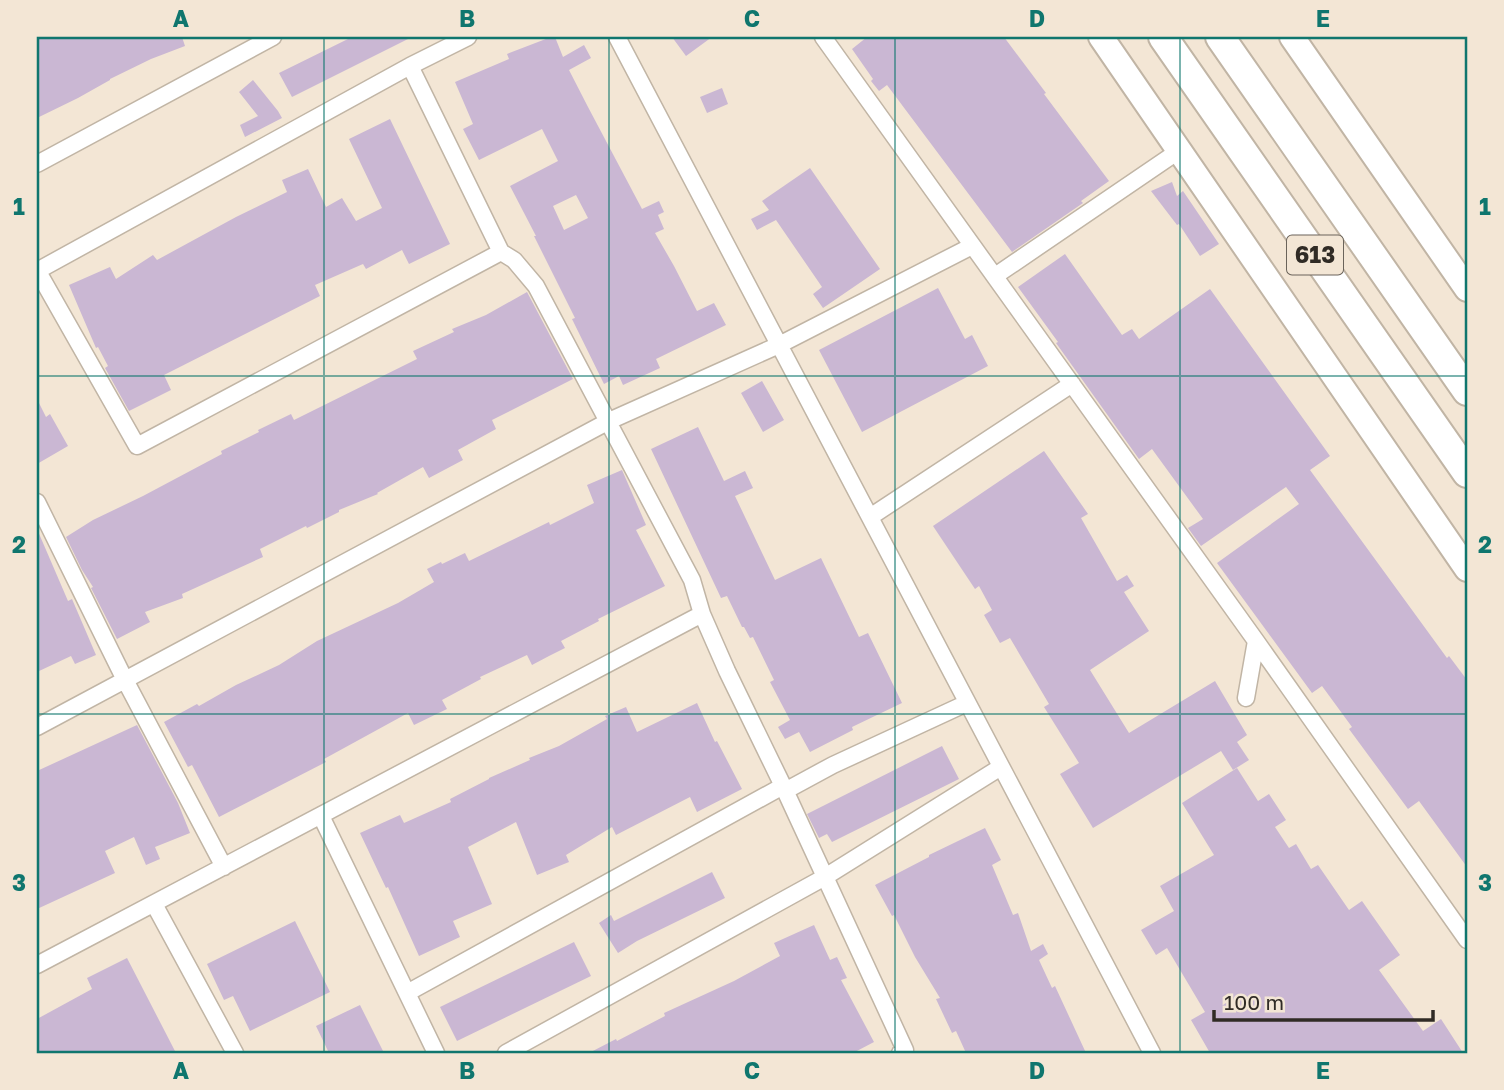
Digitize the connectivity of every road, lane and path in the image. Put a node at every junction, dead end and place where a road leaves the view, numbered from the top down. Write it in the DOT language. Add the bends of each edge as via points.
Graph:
graph roads {
  1 [pos="273,37"];
  2 [pos="468,37"];
  3 [pos="617,37"];
  4 [pos="823,37"];
  5 [pos="1101,37"];
  6 [pos="1163,37"];
  7 [pos="1220,37"];
  8 [pos="1238,37"];
  9 [pos="1292,37"];
  10 [pos="410,66"];
  11 [pos="1180,150"];
  12 [pos="37,164"];
  13 [pos="1330,194"];
  14 [pos="972,246"];
  15 [pos="502,252"];
  16 [pos="37,271"];
  17 [pos="995,276"];
  18 [pos="1467,289"];
  19 [pos="779,345"];
  20 [pos="1072,384"];
  21 [pos="1467,391"];
  22 [pos="609,421"];
  23 [pos="1467,473"];
  24 [pos="37,502"];
  25 [pos="870,517"];
  26 [pos="1467,569"];
  27 [pos="702,614"];
  28 [pos="1256,641"];
  29 [pos="125,680"];
  30 [pos="1246,698"];
  31 [pos="967,703"];
  32 [pos="37,727"];
  33 [pos="1001,766"];
  34 [pos="784,788"];
  35 [pos="321,816"];
  36 [pos="224,867"];
  37 [pos="825,877"];
  38 [pos="153,904"];
  39 [pos="1467,940"];
  40 [pos="37,965"];
  41 [pos="407,993"];
  42 [pos="235,1053"];
  43 [pos="436,1053"];
  44 [pos="506,1053"];
  45 [pos="900,1053"];
  46 [pos="1152,1053"];
  1 -- 12 [label="street"];
  2 -- 10 [label="street"];
  3 -- 19 [label="street"];
  4 -- 14 [label="street"];
  5 -- 11 [label="main road"];
  6 -- 23 [label="highway, 613"];
  7 -- 13 [label="highway, 613"];
  8 -- 13 [label="highway"];
  9 -- 18 [label="main road"];
  10 -- 15 [label="street"];
  10 -- 16 [label="street"];
  11 -- 17 [label="street"];
  11 -- 26 [label="main road"];
  13 -- 21 [label="highway, 613"];
  14 -- 17 [label="street"];
  14 -- 19 [label="street"];
  15 -- 16 [label="street" via="136,446"];
  15 -- 22 [label="street" via="536,286"];
  17 -- 20 [label="street"];
  19 -- 22 [label="street"];
  19 -- 25 [label="street"];
  20 -- 25 [label="street"];
  20 -- 28 [label="street"];
  22 -- 27 [label="street" via="692,580"];
  22 -- 29 [label="street"];
  24 -- 29 [label="street"];
  25 -- 31 [label="street"];
  27 -- 34 [label="street"];
  27 -- 35 [label="street"];
  28 -- 30 [label="street"];
  28 -- 39 [label="street"];
  29 -- 32 [label="street"];
  29 -- 36 [label="street"];
  31 -- 33 [label="street"];
  31 -- 34 [label="street"];
  33 -- 37 [label="street"];
  33 -- 46 [label="street"];
  34 -- 37 [label="street"];
  34 -- 41 [label="street"];
  35 -- 36 [label="street"];
  35 -- 41 [label="street"];
  36 -- 38 [label="street"];
  37 -- 44 [label="street"];
  37 -- 45 [label="street" via="905,1050"];
  38 -- 40 [label="street"];
  38 -- 42 [label="street"];
  41 -- 43 [label="street"];
}
